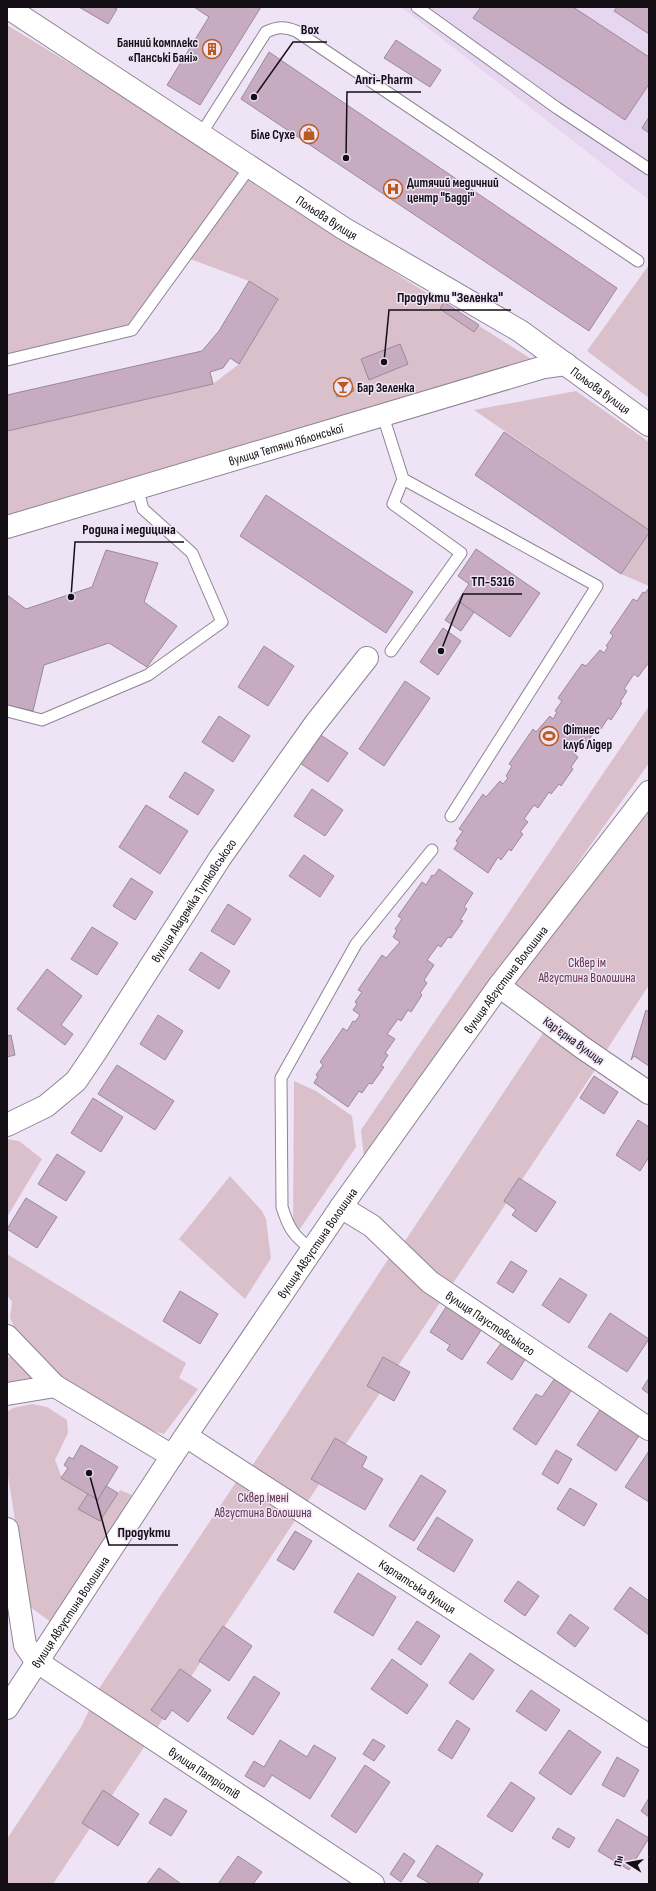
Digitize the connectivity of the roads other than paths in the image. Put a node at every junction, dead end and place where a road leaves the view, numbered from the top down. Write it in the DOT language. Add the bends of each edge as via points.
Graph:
graph roads {
  1 [pos="8,7"];
  2 [pos="417,7"];
  3 [pos="201,134"];
  4 [pos="250,167"];
  5 [pos="649,169"];
  6 [pos="638,261"];
  7 [pos="7,360"];
  8 [pos="566,364"];
  9 [pos="383,416"];
  10 [pos="649,425"];
  11 [pos="403,479"];
  12 [pos="137,488"];
  13 [pos="7,527"];
  14 [pos="391,651"];
  15 [pos="366,658"];
  16 [pos="7,711"];
  17 [pos="649,792"];
  18 [pos="451,816"];
  19 [pos="432,850"];
  20 [pos="499,986"];
  21 [pos="649,1093"];
  22 [pos="7,1125"];
  23 [pos="341,1207"];
  24 [pos="312,1250"];
  25 [pos="7,1336"];
  26 [pos="55,1386"];
  27 [pos="7,1394"];
  28 [pos="649,1430"];
  29 [pos="186,1436"];
  30 [pos="172,1456"];
  31 [pos="7,1529"];
  32 [pos="36,1661"];
  33 [pos="7,1708"];
  34 [pos="649,1736"];
  35 [pos="373,1884"];
  1 -- 3 [label="street, Польова вулиця"];
  2 -- 5 [label="lane" via="557,108"];
  3 -- 4 [label="street, Польова вулиця"];
  3 -- 6 [label="lane" via="266,32 286,27 296,30"];
  4 -- 7 [label="lane" via="132,330"];
  4 -- 8 [label="street, Польова вулиця" via="343,228 520,331"];
  8 -- 9 [label="street, вулиця Тетяни Яблонської" via="544,367"];
  8 -- 10 [label="street, Польова вулиця"];
  9 -- 11 [label="lane"];
  9 -- 12 [label="street, вулиця Тетяни Яблонської"];
  11 -- 14 [label="lane" via="393,504 461,553"];
  11 -- 18 [label="lane" via="598,586"];
  12 -- 13 [label="street, вулиця Тетяни Яблонської"];
  12 -- 16 [label="lane" via="142,509 192,553 222,622 148,675 42,720"];
  15 -- 22 [label="street, вулиця Академіка Тутковського" via="315,724 220,858 76,1081 46,1106"];
  17 -- 20 [label="street, вулиця Августина Волошина"];
  19 -- 24 [label="lane" via="356,944 281,1078 282,1207 288,1227"];
  20 -- 21 [label="street, Карʼєрна вулиця"];
  20 -- 23 [label="street, вулиця Августина Волошина"];
  23 -- 24 [label="street, вулиця Августина Волошина"];
  23 -- 28 [label="street, вулиця Паустовського" via="372,1226 430,1282"];
  24 -- 29 [label="street, вулиця Августина Волошина"];
  25 -- 26 [label="street"];
  26 -- 27 [label="street"];
  26 -- 30 [label="street"];
  29 -- 30 [label="street, вулиця Августина Волошина"];
  29 -- 34 [label="street, Карпатська вулиця"];
  30 -- 32 [label="street, вулиця Августина Волошина"];
  31 -- 32 [label="street" via="25,1645"];
  32 -- 33 [label="street, вулиця Августина Волошина"];
  32 -- 35 [label="street, вулиця Патріотів"];
}
